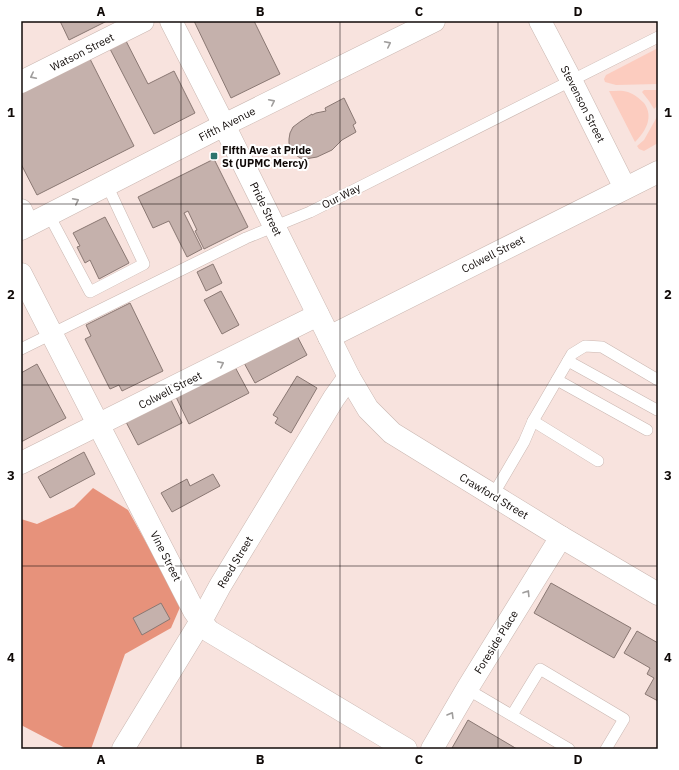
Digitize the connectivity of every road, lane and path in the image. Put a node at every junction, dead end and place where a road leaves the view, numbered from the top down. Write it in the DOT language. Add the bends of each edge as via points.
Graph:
graph roads {
  1 [pos="143,21"];
  2 [pos="171,21"];
  3 [pos="434,21"];
  4 [pos="540,21"];
  5 [pos="658,37"];
  6 [pos="571,80"];
  7 [pos="21,82"];
  8 [pos="224,125"];
  9 [pos="658,172"];
  10 [pos="107,186"];
  11 [pos="625,188"];
  12 [pos="49,215"];
  13 [pos="23,222"];
  14 [pos="274,226"];
  15 [pos="21,274"];
  16 [pos="318,316"];
  17 [pos="52,334"];
  18 [pos="329,337"];
  19 [pos="21,349"];
  20 [pos="568,361"];
  21 [pos="349,377"];
  22 [pos="557,380"];
  23 [pos="658,380"];
  24 [pos="658,410"];
  25 [pos="533,421"];
  26 [pos="99,425"];
  27 [pos="647,430"];
  28 [pos="598,461"];
  29 [pos="21,463"];
  30 [pos="493,495"];
  31 [pos="561,536"];
  32 [pos="658,594"];
  33 [pos="201,621"];
  34 [pos="467,688"];
  35 [pos="512,715"];
  36 [pos="123,749"];
  37 [pos="406,749"];
  38 [pos="432,749"];
  39 [pos="569,749"];
  40 [pos="606,749"];
  1 -- 7 [label="street, Watson Street, one-way"];
  2 -- 8 [label="street, Pride Street"];
  8 -- 3 [label="street, Fifth Avenue, one-way"];
  4 -- 6 [label="street, Stevenson Street"];
  5 -- 6 [label="lane, Our Way"];
  6 -- 11 [label="street, Stevenson Street"];
  6 -- 14 [label="lane, Our Way" via="310,212"];
  8 -- 10 [label="street, Fifth Avenue"];
  8 -- 14 [label="street, Pride Street"];
  9 -- 11 [label="street, Colwell Street"];
  12 -- 10 [label="street, Fifth Avenue, one-way"];
  10 -- 12 [label="lane" via="144,264 90,292"];
  11 -- 18 [label="street, Colwell Street"];
  12 -- 13 [label="street, Fifth Avenue"];
  14 -- 16 [label="street, Pride Street"];
  14 -- 17 [label="lane, Our Way"];
  15 -- 17 [label="street, Vine Street"];
  16 -- 18 [label="street, Pride Street"];
  26 -- 16 [label="street, Colwell Street, one-way"];
  17 -- 19 [label="lane, Our Way"];
  17 -- 26 [label="street, Vine Street"];
  18 -- 21 [label="street, Pride Street"];
  20 -- 22 [label="lane"];
  20 -- 23 [label="lane" via="572,354 584,346 602,347"];
  20 -- 24 [label="lane"];
  21 -- 30 [label="street, Crawford Street" via="368,409 392,433"];
  21 -- 33 [label="street, Reed Street" via="331,401"];
  22 -- 25 [label="lane"];
  22 -- 27 [label="lane"];
  25 -- 28 [label="lane"];
  25 -- 30 [label="lane" via="524,442"];
  26 -- 29 [label="street, Colwell Street"];
  26 -- 33 [label="street, Vine Street"];
  30 -- 31 [label="street, Crawford Street"];
  31 -- 32 [label="street, Crawford Street"];
  34 -- 31 [label="street, Foreside Place, one-way"];
  33 -- 36 [label="street, Reed Street"];
  33 -- 37 [label="street, Vine Street" via="210,631"];
  34 -- 35 [label="lane"];
  38 -- 34 [label="street, Foreside Place, one-way"];
  35 -- 39 [label="lane"];
  35 -- 40 [label="lane" via="540,669 624,719"];
}
